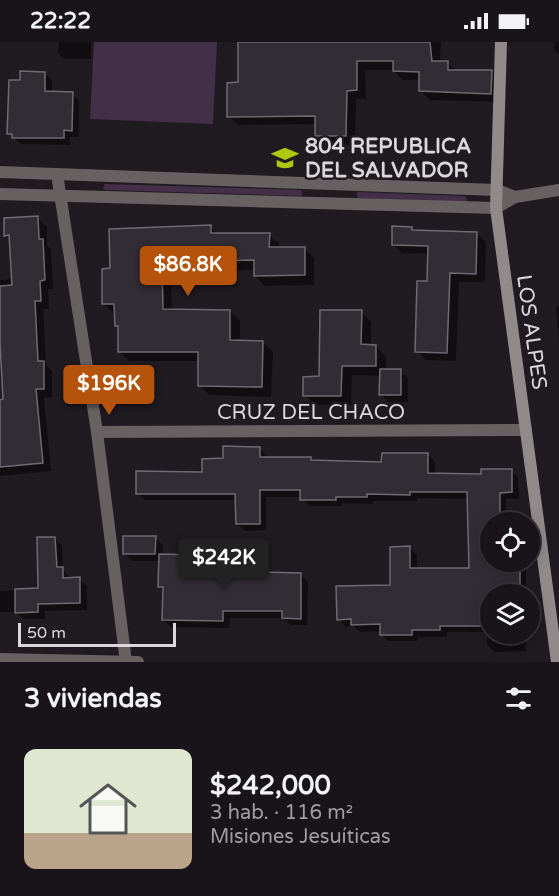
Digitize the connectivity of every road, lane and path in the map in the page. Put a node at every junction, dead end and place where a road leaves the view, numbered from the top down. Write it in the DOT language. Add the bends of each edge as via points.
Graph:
graph roads {
  1 [pos="501,42"];
  2 [pos="0,172"];
  3 [pos="57,174"];
  4 [pos="330,184"];
  5 [pos="497,190"];
  6 [pos="559,190"];
  7 [pos="0,194"];
  8 [pos="60,196"];
  9 [pos="515,197"];
  10 [pos="329,203"];
  11 [pos="496,208"];
  12 [pos="526,430"];
  13 [pos="97,432"];
  14 [pos="0,659"];
  15 [pos="126,662"];
  16 [pos="138,662"];
  17 [pos="557,662"];
  1 -- 5 [label="street, LOS ALPES"];
  2 -- 3 [label="street"];
  3 -- 4 [label="street"];
  3 -- 8 [label="street"];
  4 -- 5 [label="street"];
  4 -- 10 [label="street"];
  5 -- 9 [label="street"];
  5 -- 11 [label="street, LOS ALPES"];
  6 -- 9 [label="street"];
  7 -- 8 [label="street"];
  8 -- 10 [label="street"];
  8 -- 13 [label="street"];
  9 -- 11 [label="street"];
  10 -- 11 [label="street"];
  11 -- 12 [label="street, LOS ALPES"];
  12 -- 13 [label="street, CRUZ DEL CHACO"];
  12 -- 17 [label="street, LOS ALPES"];
  13 -- 15 [label="street"];
  14 -- 15 [label="street"];
  15 -- 16 [label="street"];
}
